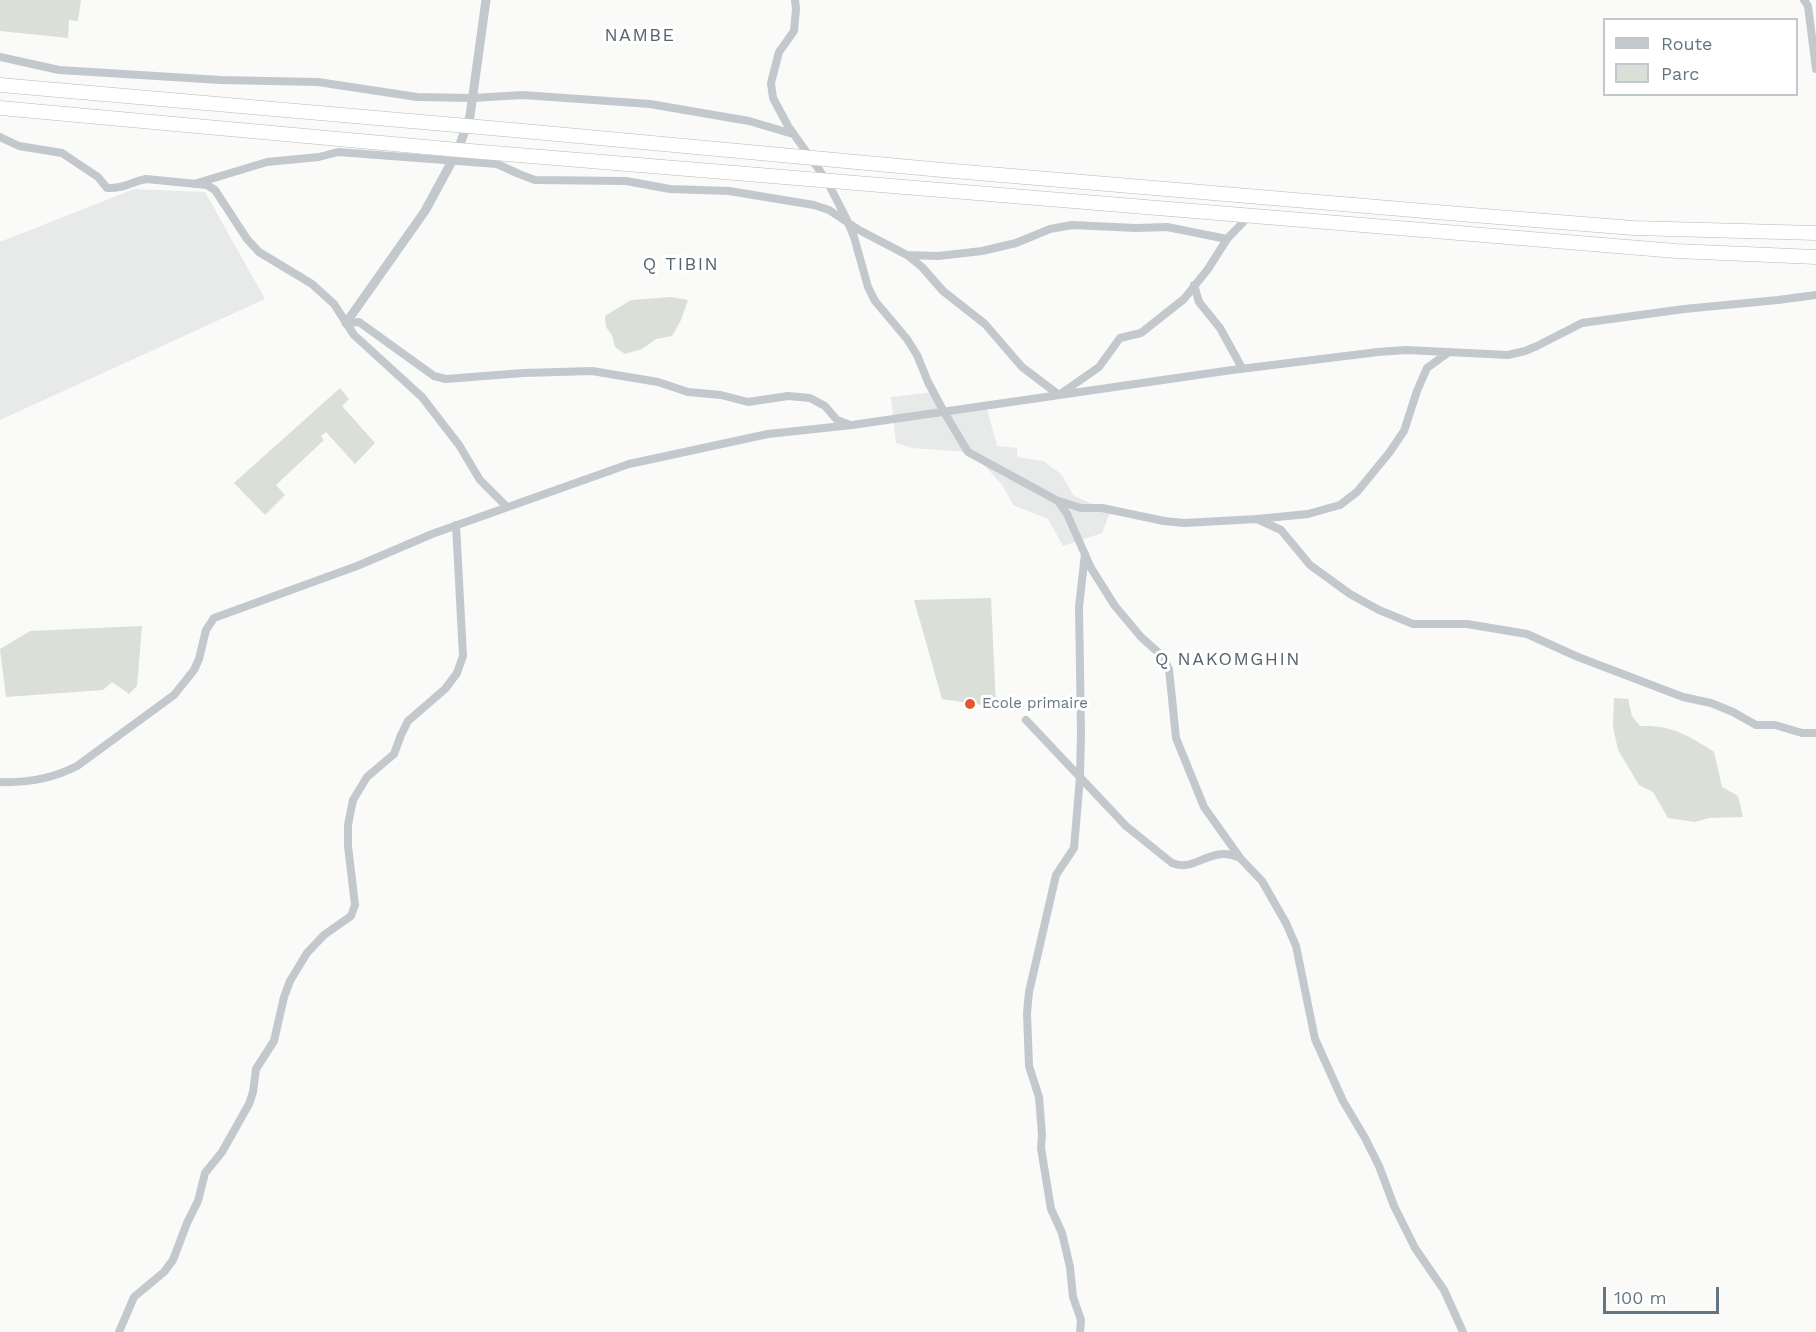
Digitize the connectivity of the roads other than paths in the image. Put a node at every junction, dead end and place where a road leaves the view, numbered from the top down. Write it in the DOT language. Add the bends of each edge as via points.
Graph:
graph roads {
  1 [pos="486,0"];
  2 [pos="795,0"];
  3 [pos="1804,0"];
  4 [pos="0,57"];
  5 [pos="1816,69"];
  6 [pos="0,85"];
  7 [pos="472,98"];
  8 [pos="0,108"];
  9 [pos="467,126"];
  10 [pos="793,134"];
  11 [pos="0,137"];
  12 [pos="456,155"];
  13 [pos="809,157"];
  14 [pos="827,181"];
  15 [pos="194,184"];
  16 [pos="1250,215"];
  17 [pos="847,220"];
  18 [pos="1816,233"];
  19 [pos="1227,238"];
  20 [pos="907,255"];
  21 [pos="1816,257"];
  22 [pos="1194,285"];
  23 [pos="1816,295"];
  24 [pos="346,323"];
  25 [pos="1449,352"];
  26 [pos="1242,368"];
  27 [pos="1059,395"];
  28 [pos="944,412"];
  29 [pos="852,425"];
  30 [pos="1058,501"];
  31 [pos="507,507"];
  32 [pos="1257,519"];
  33 [pos="456,525"];
  34 [pos="1085,553"];
  35 [pos="1026,720"];
  36 [pos="1816,733"];
  37 [pos="1080,777"];
  38 [pos="0,782"];
  39 [pos="1241,859"];
  40 [pos="119,1332"];
  41 [pos="1080,1332"];
  42 [pos="1463,1332"];
  1 -- 7 [label="street"];
  2 -- 10 [label="street" via="794,31 779,52 771,83 773,98"];
  3 -- 5 [label="street"];
  4 -- 7 [label="street" via="59,70 318,82 417,97"];
  6 -- 9 [label="highway"];
  7 -- 9 [label="street"];
  7 -- 10 [label="street" via="523,95 650,104 749,121"];
  8 -- 12 [label="highway"];
  9 -- 12 [label="street"];
  9 -- 13 [label="highway"];
  10 -- 13 [label="street"];
  11 -- 15 [label="street" via="19,146 62,153 98,177 107,188 120,189 146,179"];
  12 -- 14 [label="highway"];
  12 -- 15 [label="street" via="338,152 267,162"];
  12 -- 17 [label="street" via="497,164 535,180 626,181 670,189 729,191 814,205"];
  12 -- 24 [label="street" via="425,211"];
  13 -- 14 [label="street"];
  13 -- 18 [label="highway" via="1633,228"];
  14 -- 16 [label="highway"];
  14 -- 17 [label="street"];
  15 -- 24 [label="street" via="215,190 259,252 312,284 334,304"];
  16 -- 19 [label="street"];
  16 -- 21 [label="highway" via="1688,252"];
  17 -- 20 [label="street"];
  17 -- 28 [label="street" via="874,301 907,339"];
  19 -- 20 [label="street" via="1167,227 1072,225 982,251"];
  19 -- 22 [label="street"];
  20 -- 27 [label="street" via="943,291 985,324 1022,367"];
  22 -- 26 [label="street" via="1200,302"];
  22 -- 27 [label="street" via="1141,333 1120,338 1099,367"];
  23 -- 25 [label="street" via="1582,323 1525,351 1508,355"];
  24 -- 29 [label="street" via="359,322 434,376 446,379 592,371 748,402 788,396 810,398 825,406 837,420"];
  24 -- 31 [label="street" via="354,336 422,397 480,480"];
  25 -- 26 [label="street" via="1378,352"];
  25 -- 32 [label="street" via="1427,368 1404,431 1357,492 1340,505 1308,514"];
  26 -- 27 [label="street"];
  27 -- 28 [label="street"];
  28 -- 29 [label="street"];
  28 -- 30 [label="street" via="968,452"];
  29 -- 31 [label="street" via="768,434 629,464"];
  30 -- 32 [label="street" via="1184,523"];
  30 -- 34 [label="street"];
  31 -- 33 [label="street"];
  32 -- 36 [label="street" via="1281,530 1310,565 1350,594 1413,624 1467,624 1527,634 1683,697 1733,712 1756,725"];
  33 -- 38 [label="street" via="214,618 206,630 200,659 174,695 62,774"];
  33 -- 40 [label="street" via="461,664 444,690 408,721 394,754 367,777 354,800 348,825 355,904 351,916 307,953 290,981 274,1041 256,1069 249,1104 206,1173 173,1260 134,1297"];
  34 -- 37 [label="street" via="1079,607"];
  34 -- 39 [label="street" via="1115,606 1161,655 1169,669 1176,738 1204,807"];
  35 -- 37 [label="street"];
  37 -- 39 [label="street" via="1126,826 1172,863 1186,865 1219,853"];
  37 -- 41 [label="street" via="1074,848 1056,875 1029,992 1028,1013 1029,1066 1039,1097 1043,1166 1051,1209 1070,1267"];
  39 -- 42 [label="street" via="1262,881 1286,923 1296,946 1314,1039 1379,1166 1415,1248 1444,1290"];
}
